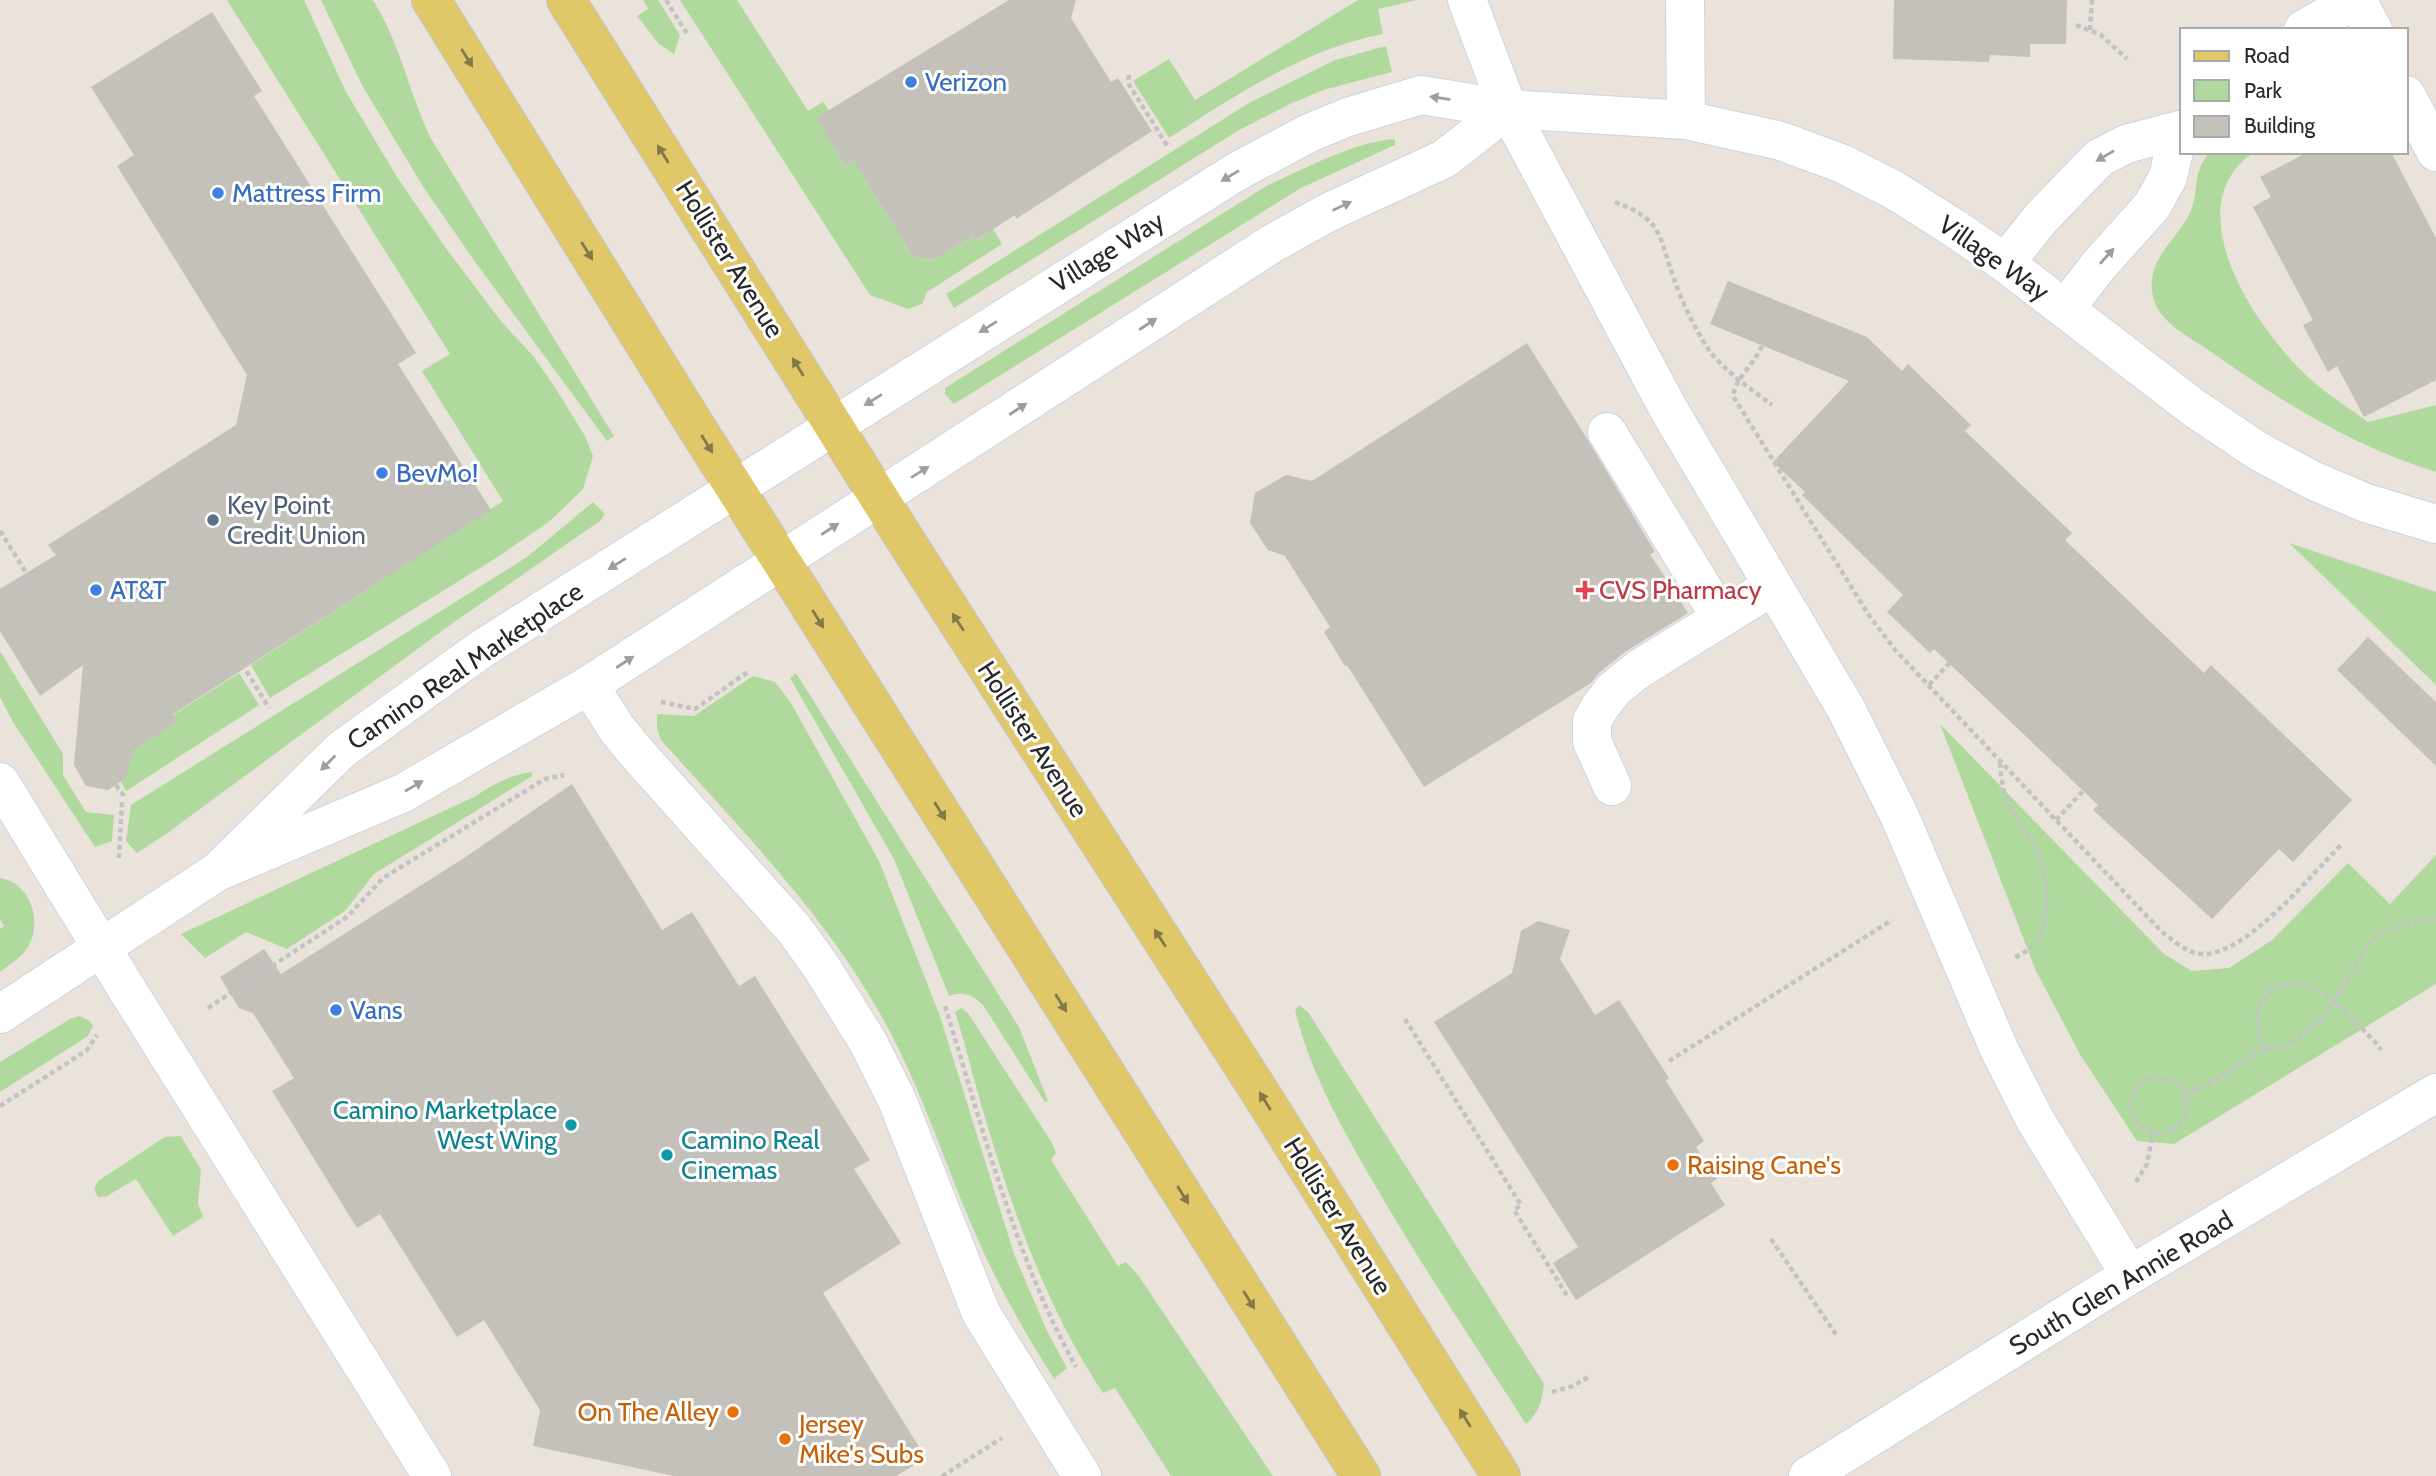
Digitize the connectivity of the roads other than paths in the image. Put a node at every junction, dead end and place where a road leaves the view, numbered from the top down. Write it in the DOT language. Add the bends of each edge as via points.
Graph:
graph roads {
  1 [pos="430,0"];
  2 [pos="566,0"];
  3 [pos="1467,0"];
  4 [pos="1685,0"];
  5 [pos="2356,0"];
  6 [pos="2307,28"];
  7 [pos="2372,28"];
  8 [pos="2408,98"];
  9 [pos="1508,108"];
  10 [pos="1686,120"];
  11 [pos="2180,129"];
  12 [pos="2180,133"];
  13 [pos="2436,152"];
  14 [pos="2005,263"];
  15 [pos="2065,309"];
  16 [pos="834,425"];
  17 [pos="1607,432"];
  18 [pos="735,489"];
  19 [pos="880,498"];
  20 [pos="2436,524"];
  21 [pos="781,561"];
  22 [pos="1773,586"];
  23 [pos="1721,618"];
  24 [pos="589,685"];
  25 [pos="0,782"];
  26 [pos="1612,786"];
  27 [pos="217,873"];
  28 [pos="102,949"];
  29 [pos="0,1014"];
  30 [pos="2436,1093"];
  31 [pos="2130,1275"];
  32 [pos="432,1476"];
  33 [pos="1082,1476"];
  34 [pos="1361,1476"];
  35 [pos="1501,1476"];
  36 [pos="1808,1476"];
  1 -- 18 [label="main road, one-way"];
  16 -- 2 [label="main road, Hollister Avenue, one-way"];
  3 -- 9 [label="street"];
  4 -- 10 [label="street"];
  5 -- 6 [label="street"];
  5 -- 7 [label="street"];
  8 -- 13 [label="street"];
  9 -- 10 [label="street, Village Way"];
  9 -- 16 [label="street, Village Way, one-way" via="1421,95 1309,133 1237,172"];
  19 -- 9 [label="street, one-way" via="1273,243 1444,159"];
  9 -- 22 [label="street" via="1669,410"];
  10 -- 14 [label="street, Village Way" via="1781,141 1843,164 1894,190"];
  11 -- 14 [label="street, one-way" via="2126,144 2099,158"];
  15 -- 12 [label="street, one-way" via="2152,206 2168,177"];
  14 -- 15 [label="street, Village Way"];
  15 -- 20 [label="street, Village Way" via="2258,451 2314,481"];
  16 -- 18 [label="street, Village Way"];
  16 -- 19 [label="main road, Hollister Avenue"];
  17 -- 23 [label="street"];
  18 -- 21 [label="main road"];
  18 -- 27 [label="street, Camino Real Marketplace, one-way" via="483,648 341,750"];
  21 -- 19 [label="street, one-way"];
  35 -- 19 [label="main road, Hollister Avenue, one-way"];
  24 -- 21 [label="street, Camino Real Marketplace, one-way"];
  21 -- 34 [label="main road, one-way"];
  22 -- 23 [label="street"];
  22 -- 31 [label="street" via="1845,707 1900,817 1968,980 2034,1118"];
  23 -- 26 [label="street" via="1639,669 1600,707 1592,721 1592,741"];
  27 -- 24 [label="street, Camino Real Marketplace, one-way" via="403,793"];
  24 -- 33 [label="street" via="634,750 794,929 868,1042 897,1100 981,1313"];
  25 -- 28 [label="street"];
  27 -- 28 [label="street, Camino Real Marketplace"];
  28 -- 29 [label="street, Camino Real Marketplace"];
  28 -- 32 [label="street"];
  30 -- 31 [label="street, South Glen Annie Road"];
  31 -- 36 [label="street, South Glen Annie Road"];
}
